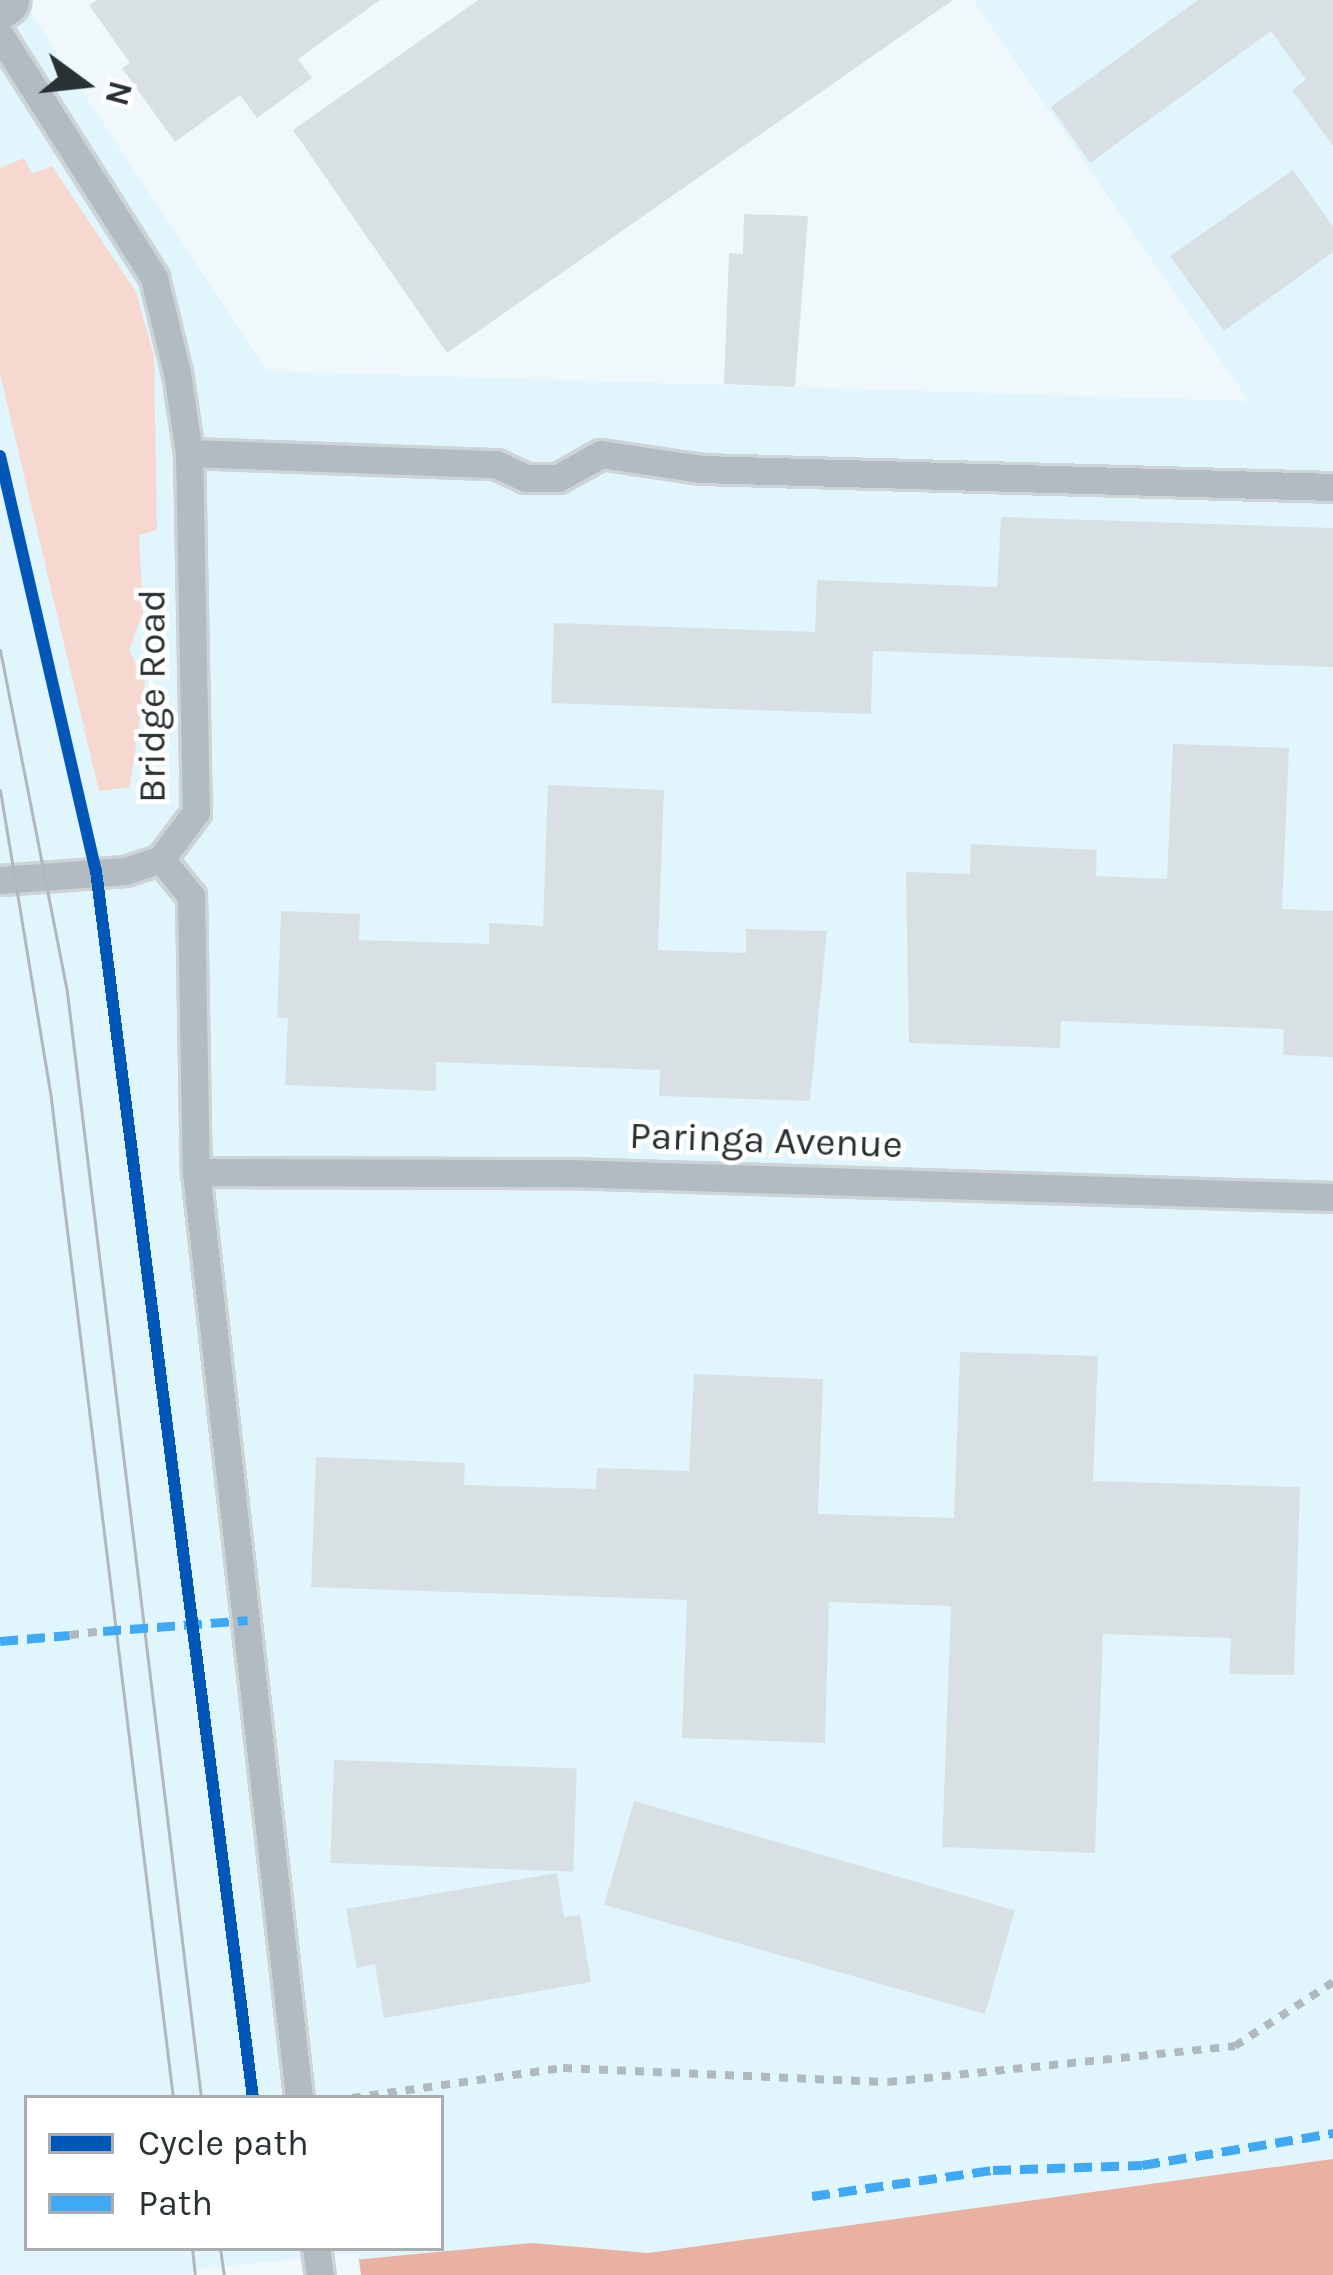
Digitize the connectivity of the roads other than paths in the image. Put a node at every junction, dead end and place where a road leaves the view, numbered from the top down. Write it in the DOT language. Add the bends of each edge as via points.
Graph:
graph roads {
  1 [pos="0,35"];
  2 [pos="189,453"];
  3 [pos="1333,487"];
  4 [pos="161,859"];
  5 [pos="0,880"];
  6 [pos="196,1172"];
  7 [pos="1333,1197"];
  8 [pos="299,2095"];
  1 -- 2 [label="lane, Bridge Road" via="154,278 170,326"];
  2 -- 3 [label="lane" via="496,464 526,478 558,478 601,454 701,470"];
  2 -- 4 [label="lane, Bridge Road" via="196,812"];
  4 -- 5 [label="lane" via="125,871"];
  4 -- 6 [label="lane, Bridge Road" via="190,896"];
  6 -- 7 [label="lane, Paringa Avenue" via="568,1173"];
  6 -- 8 [label="lane, Bridge Road"];
}
